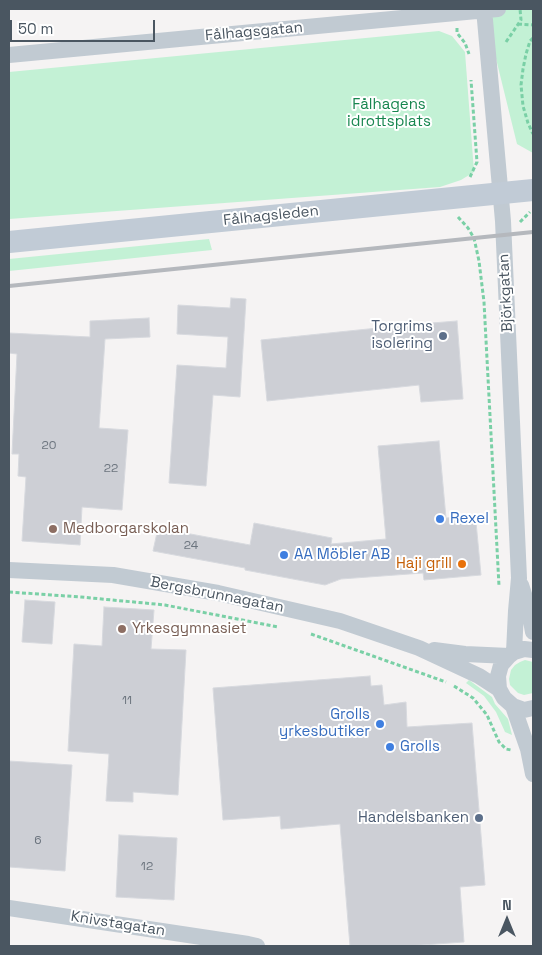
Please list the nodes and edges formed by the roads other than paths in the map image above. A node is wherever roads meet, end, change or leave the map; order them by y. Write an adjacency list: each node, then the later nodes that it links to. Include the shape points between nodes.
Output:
1 (489, 9): 2 (street, Fålhagsgatan); 4 (street, Björkgatan)
2 (9, 55)
3 (533, 190): 4 (main road, Fålhagsleden)
4 (500, 193): 5 (main road, Fålhagsleden); 7 (street, Björkgatan)
5 (9, 242)
6 (9, 570): 9 (street, Bergsbrunnagatan, via 113,576 218,593 340,621)
7 (519, 578): 8 (street, Björkgatan); 11 (street, Björkgatan)
8 (533, 632)
9 (419, 648): 11 (street, Bergsbrunnagatan, via 465,654); 12 (street, Bergsbrunnagatan)
10 (533, 650): 11 (street, Bergsbrunnagatan, via 524,649)
11 (511, 654): 12 (street, via 501,665)
12 (499, 689): 13 (street, Bergsbrunnagatan)
13 (513, 706): 14 (street, via 524,710); 15 (street)
14 (533, 708)
15 (533, 774)
16 (9, 908): 17 (street, Knivstagatan)
17 (257, 946)

